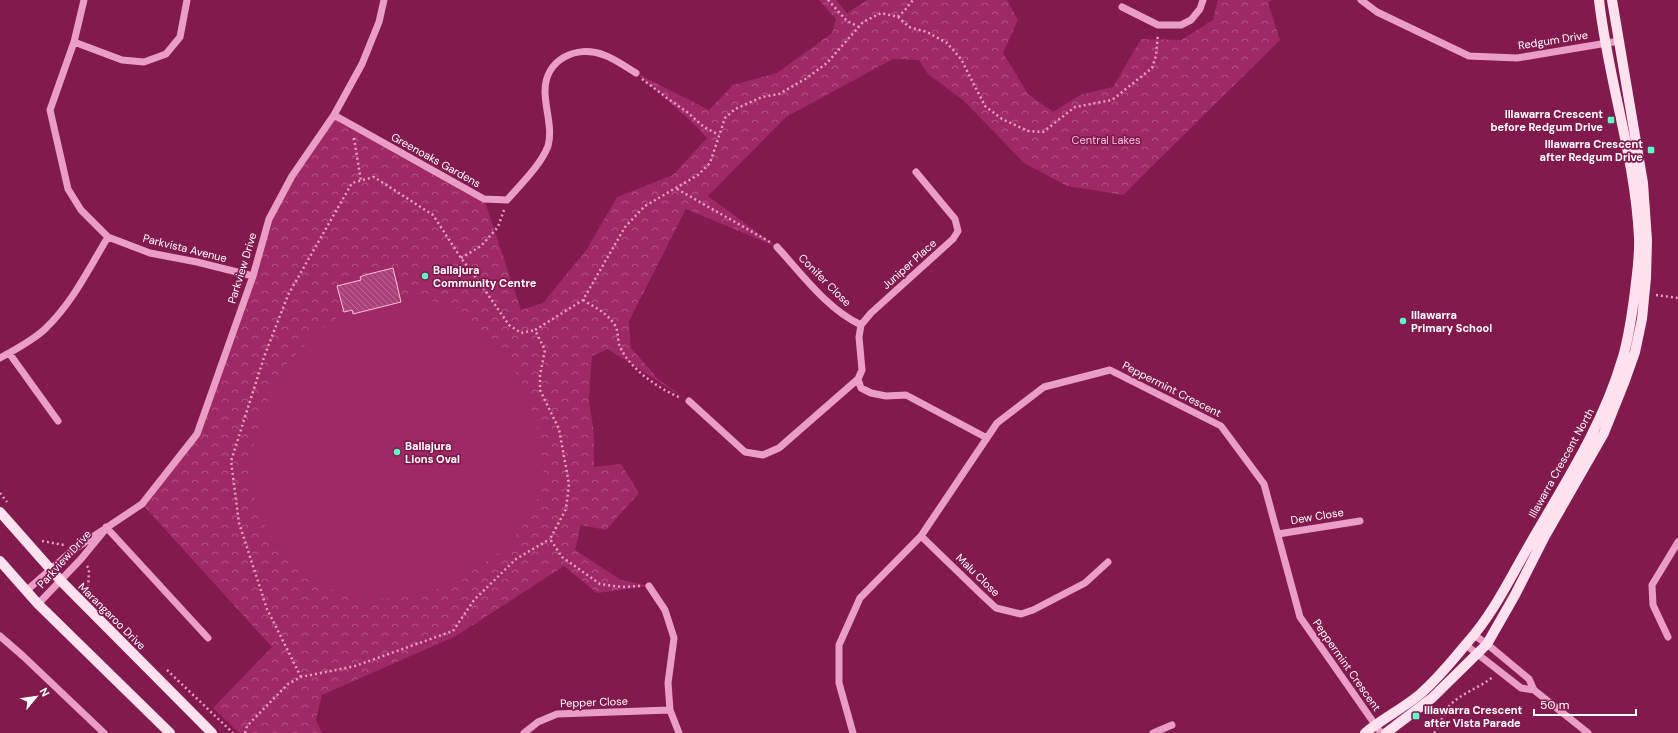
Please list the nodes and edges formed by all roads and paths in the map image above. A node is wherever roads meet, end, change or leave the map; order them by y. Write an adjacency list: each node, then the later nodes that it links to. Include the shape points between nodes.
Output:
1 (84, 0): 15 (street, Parkvista Avenue)
2 (187, 0): 15 (street, via 180,37 166,54 144,62 122,60)
3 (384, 0): 18 (street, Parkview Drive, via 379,22 362,64)
4 (828, 0): 13 (path, via 846,21)
5 (913, 0): 11 (path)
6 (1203, 0): 12 (street, via 1200,9 1191,20 1181,25)
7 (1361, 0): 16 (street, Redgum Drive, via 1377,12 1469,56 1517,58)
8 (1598, 0): 16 (main road, Illawarra Crescent North)
9 (1612, 0): 14 (main road, Illawarra Crescent North)
10 (1122, 7): 12 (street)
11 (898, 17): 12 (path, via 909,27 927,32 947,43 961,59 985,106 1002,119 1028,131 1043,132 1075,107 1112,100 1152,68 1156,56); 13 (path, via 881,13 863,22)
12 (1158, 25)
13 (859, 27): 20 (path, via 827,63 807,78 779,94 762,97 735,109 725,118)
14 (1619, 41): 16 (street, Redgum Drive); 64 (main road, Illawarra Crescent North, via 1643,183 1647,240 1642,319 1635,352 1604,433)
15 (74, 42): 25 (street, Parkvista Avenue, via 50,110 68,189 81,210)
16 (1606, 43): 60 (main road, Illawarra Crescent North, via 1634,178 1637,209 1638,265 1628,338 1614,385 1593,433 1507,585)
17 (636, 73): 20 (path, via 704,127); 24 (street, via 604,54 573,53 556,63 549,73 545,90 549,126 548,145 541,160)
18 (334, 114): 19 (street, Greenoaks Gardens); 28 (street, Parkview Drive, via 292,176 269,219)
19 (352, 126): 22 (path); 24 (street, Greenoaks Gardens, via 484,199)
20 (719, 135): 23 (path, via 710,163)
21 (916, 172): 32 (street, Juniper Place, via 955,219 958,231 953,239)
22 (362, 180): 27 (path, via 374,177 434,215); 69 (path, via 352,183 288,295 264,357 231,462 240,524 264,602)
23 (677, 189): 26 (path); 31 (path, via 645,206 625,227)
24 (507, 200): 27 (path, via 498,227 481,246)
25 (108, 236): 28 (street, Parkvista Avenue, via 150,253); 34 (street, via 71,299 46,328)
26 (777, 247): 32 (street, Conifer Close, via 824,297)
27 (461, 258): 33 (path, via 509,325 521,333)
28 (253, 276): 44 (street, Parkview Drive, via 198,434 142,504)
29 (1653, 294): 30 (path)
30 (1678, 298)
31 (583, 300): 33 (path); 37 (path, via 607,314 616,325 620,346 626,358 651,382 668,393)
32 (861, 325): 36 (street, via 859,337 862,370)
33 (535, 330): 48 (path, via 545,350 540,390 560,429 569,484 566,509)
34 (9, 353): 35 (street); 38 (street)
35 (0, 358)
36 (858, 380): 37 (street, via 779,448 763,455 745,452); 39 (street, via 861,388 871,393 886,396 906,395)
37 (688, 401)
38 (58, 421)
39 (987, 438): 45 (street, Peppermint Crescent, via 997,423 1044,387 1110,370 1221,426 1264,484); 46 (street, Peppermint Crescent)
40 (0, 493): 41 (path)
41 (10, 506)
42 (0, 512): 54 (main road, Marangaroo Drive)
43 (1360, 520): 45 (street, Dew Close)
44 (106, 527): 50 (street, Parkview Drive); 51 (street, Parkview Drive); 63 (street)
45 (1278, 534): 73 (street, Peppermint Crescent, via 1300,617)
46 (921, 536): 53 (street, Malu Close, via 996,608 1021,614 1085,583); 81 (street, Peppermint Crescent, via 860,598 839,646 839,683)
47 (38, 538): 50 (path, via 43,542 63,544)
48 (550, 539): 56 (path, via 562,557 600,584 621,587); 69 (path, via 516,559 474,600 453,631 355,666)
49 (1678, 542): 62 (street, via 1652,585 1654,606)
50 (73, 550): 54 (street, Parkview Drive)
51 (82, 559): 55 (street, Parkview Drive); 58 (path, via 89,569 88,593)
52 (0, 561): 57 (main road)
53 (1108, 562)
54 (51, 569): 55 (main road, Marangaroo Drive); 57 (street, Parkview Drive)
55 (61, 581): 59 (street, Parkview Drive); 76 (main road, Marangaroo Drive)
56 (649, 586): 71 (street, via 665,610 674,638 668,683)
57 (26, 591): 59 (main road)
58 (93, 597)
59 (38, 604): 75 (main road)
60 (1474, 635): 64 (street); 65 (main road, Illawarra Crescent North)
61 (0, 636): 74 (street)
62 (1668, 637)
63 (208, 638)
64 (1487, 644): 66 (main road, Illawarra Crescent North); 70 (street, via 1529,679)
65 (1466, 645): 66 (street); 73 (main road, Illawarra Crescent North, via 1420,694)
66 (1477, 653): 68 (street); 84 (main road, Illawarra Crescent North, via 1432,698)
67 (162, 665): 77 (path)
68 (1498, 670): 70 (street, via 1521,688); 85 (path, via 1485,684 1460,697 1450,706)
69 (301, 677): 78 (path, via 288,684 247,726)
70 (1534, 690): 86 (street)
71 (670, 710): 79 (street, Pepper Close, via 556,714 538,722); 80 (street)
72 (1172, 725): 82 (street)
73 (1378, 729): 83 (main road, Illawarra Crescent North)
74 (104, 733)
75 (170, 733)
76 (212, 733)
77 (233, 733)
78 (245, 733)
79 (524, 733)
80 (679, 733)
81 (853, 733)
82 (1152, 733)
83 (1365, 733)
84 (1386, 733)
85 (1434, 733)
86 (1588, 733)

